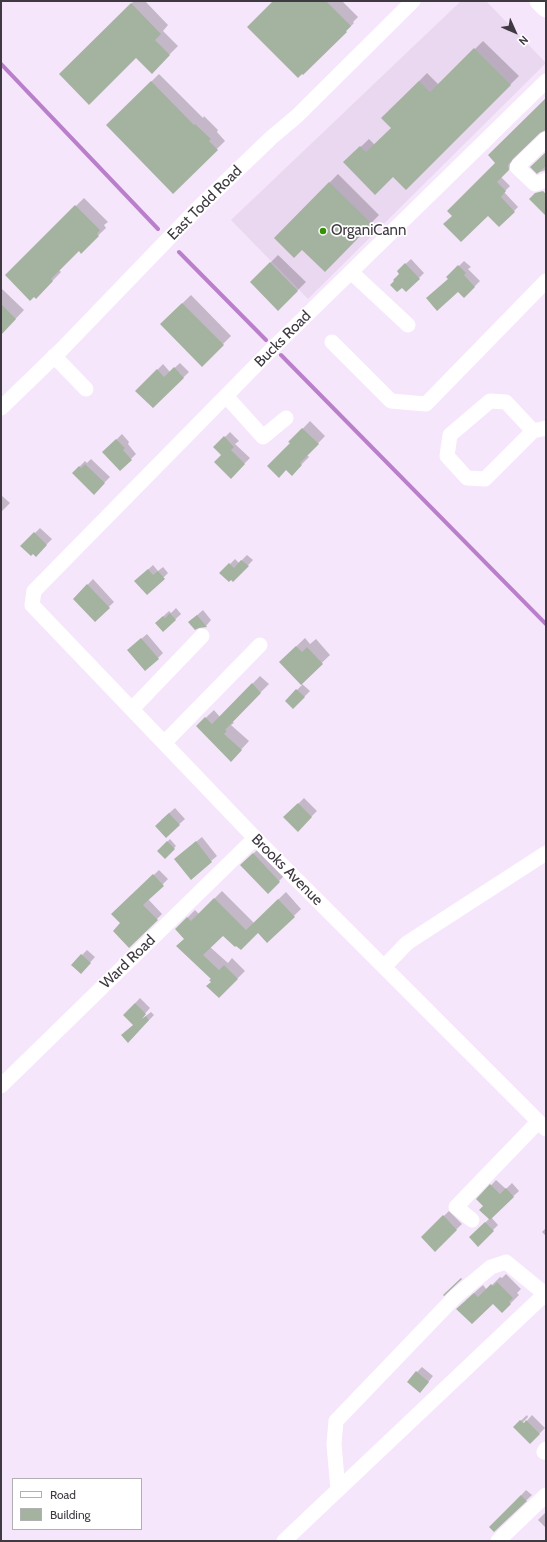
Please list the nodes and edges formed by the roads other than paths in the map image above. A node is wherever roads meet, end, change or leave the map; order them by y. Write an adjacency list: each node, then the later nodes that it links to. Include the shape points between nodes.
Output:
1 (539, 1): 3 (main road)
2 (406, 3): 11 (street, East Todd Road, via 297,116 198,208)
3 (546, 8)
4 (546, 81): 7 (street, Bucks Road)
5 (546, 139): 6 (street, via 517,167 535,184)
6 (546, 180)
7 (351, 272): 9 (street); 13 (street, Bucks Road)
8 (546, 281): 10 (street, via 426,404 391,401)
9 (408, 325)
10 (332, 342)
11 (54, 356): 12 (street); 14 (street, East Todd Road)
12 (86, 389)
13 (226, 396): 15 (street, via 263,437); 17 (street, Bucks Road, via 34,591)
14 (1, 408)
15 (286, 418)
16 (540, 429): 16 (street, via 484,479 467,478 447,456 450,435 490,401 506,402)
17 (32, 605): 20 (street, Brooks Avenue)
18 (202, 636): 20 (street)
19 (260, 645): 21 (street)
20 (132, 709): 21 (street, Brooks Avenue)
21 (164, 743): 22 (street, Brooks Avenue)
22 (255, 838): 24 (street, Brooks Avenue); 25 (street, Ward Road)
23 (546, 853): 24 (street, via 407,943)
24 (384, 967): 26 (street, Brooks Avenue)
25 (1, 1086)
26 (542, 1126): 27 (street, via 456,1207)
27 (472, 1220)
28 (546, 1294): 29 (street); 29 (street, via 506,1262 491,1267 456,1296 336,1421 334,1444)
29 (338, 1490): 31 (street)
30 (546, 1495): 32 (street)
31 (284, 1541)
32 (498, 1541)

